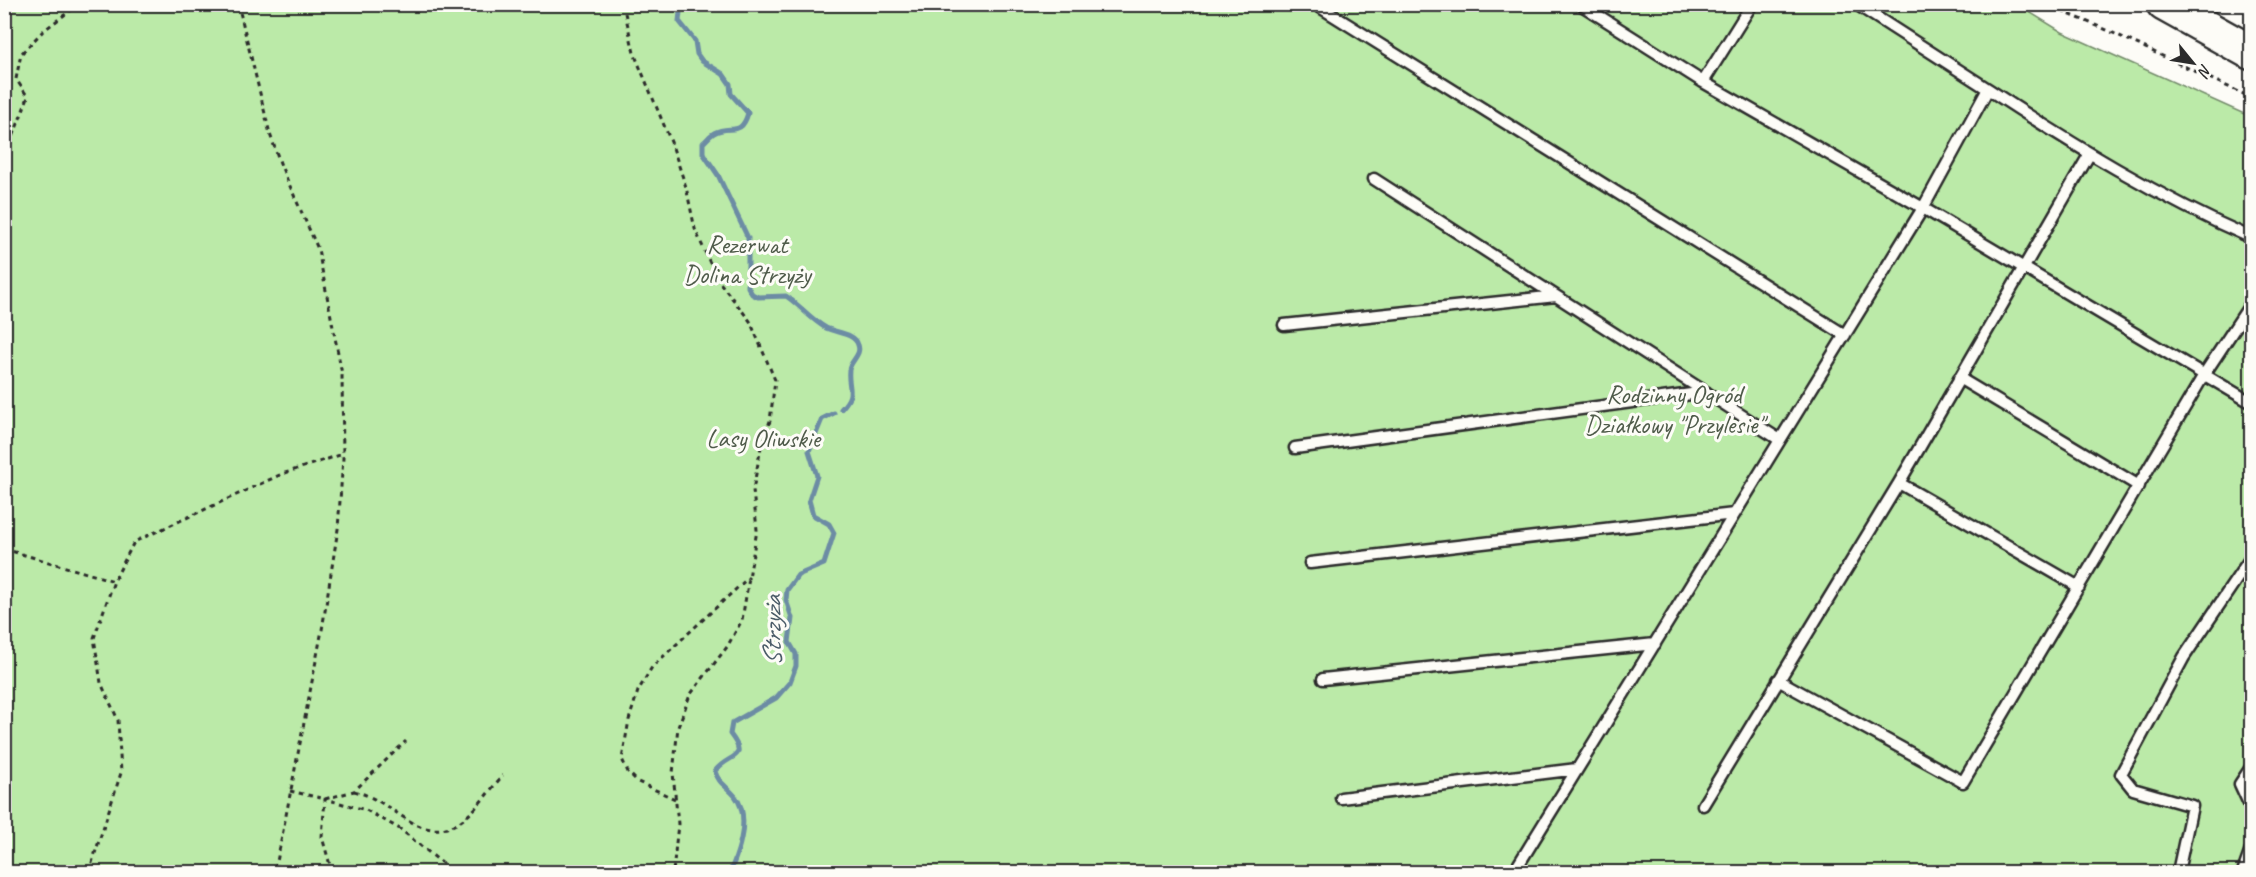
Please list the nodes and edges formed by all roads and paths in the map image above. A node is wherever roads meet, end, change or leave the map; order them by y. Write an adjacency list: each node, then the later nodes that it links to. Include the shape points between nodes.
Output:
1 (79, 4): 15 (path, via 21,54 16,79 28,97)
2 (238, 4): 32 (path, via 270,134 318,249 342,374)
3 (623, 4): 39 (path, via 634,53 671,142 695,229 717,279 750,321 774,380 770,421 753,490 757,530)
4 (1315, 4): 25 (lane)
5 (1580, 4): 11 (lane)
6 (1752, 4): 11 (lane)
7 (1856, 4): 12 (lane)
8 (2045, 4): 13 (path)
9 (2164, 4): 10 (highway)
10 (2252, 53)
11 (1702, 82): 17 (lane)
12 (1988, 90): 14 (lane); 17 (lane)
13 (2252, 98)
14 (2089, 155): 19 (lane, via 2202,216); 21 (lane)
15 (4, 161)
16 (1374, 179): 22 (lane)
17 (1923, 208): 21 (lane); 25 (lane)
18 (4, 234): 20 (path)
19 (2252, 238)
20 (4, 254)
21 (2025, 269): 26 (lane); 27 (lane)
22 (1556, 296): 24 (lane); 28 (lane)
23 (2252, 302): 26 (lane)
24 (1284, 325)
25 (1845, 335): 30 (lane)
26 (2205, 374): 29 (lane); 34 (lane)
27 (1959, 378): 33 (lane); 34 (lane)
28 (1706, 392): 30 (lane); 31 (lane)
29 (2252, 403)
30 (1780, 440): 35 (lane)
31 (1295, 448)
32 (343, 454): 40 (path, via 282,474 134,542); 49 (path, via 338,529)
33 (1899, 483): 41 (lane); 44 (lane)
34 (2139, 486): 41 (lane)
35 (1734, 514): 38 (lane); 42 (lane)
36 (4, 549): 40 (path)
37 (2252, 556): 63 (lane, via 2184,657 2121,774 2133,789 2192,806)
38 (1310, 563)
39 (751, 576): 53 (path, via 742,620 727,647 690,695 678,728 673,773); 53 (path, via 652,666 638,691 622,759 638,782)
40 (114, 581): 57 (path, via 94,638 101,682 118,720 121,773)
41 (2079, 587): 44 (lane, via 1963,782)
42 (1655, 644): 43 (lane); 47 (lane)
43 (1323, 679)
44 (1778, 680): 54 (lane)
45 (405, 741): 50 (path)
46 (2252, 766): 55 (lane, via 2240,784)
47 (1577, 769): 51 (lane); 62 (lane)
48 (503, 776): 50 (path, via 461,823 445,831 418,827 372,796)
49 (290, 790): 52 (path); 58 (path)
50 (354, 791): 52 (path)
51 (1341, 798)
52 (325, 799): 59 (path, via 322,837); 60 (path, via 366,810 400,829)
53 (675, 799): 61 (path, via 678,824)
54 (1703, 805)
55 (2252, 810)
56 (2252, 847): 64 (lane)
57 (89, 873)
58 (275, 873)
59 (332, 873)
60 (453, 873)
61 (673, 873)
62 (1514, 873)
63 (2178, 873)
64 (2243, 873)

